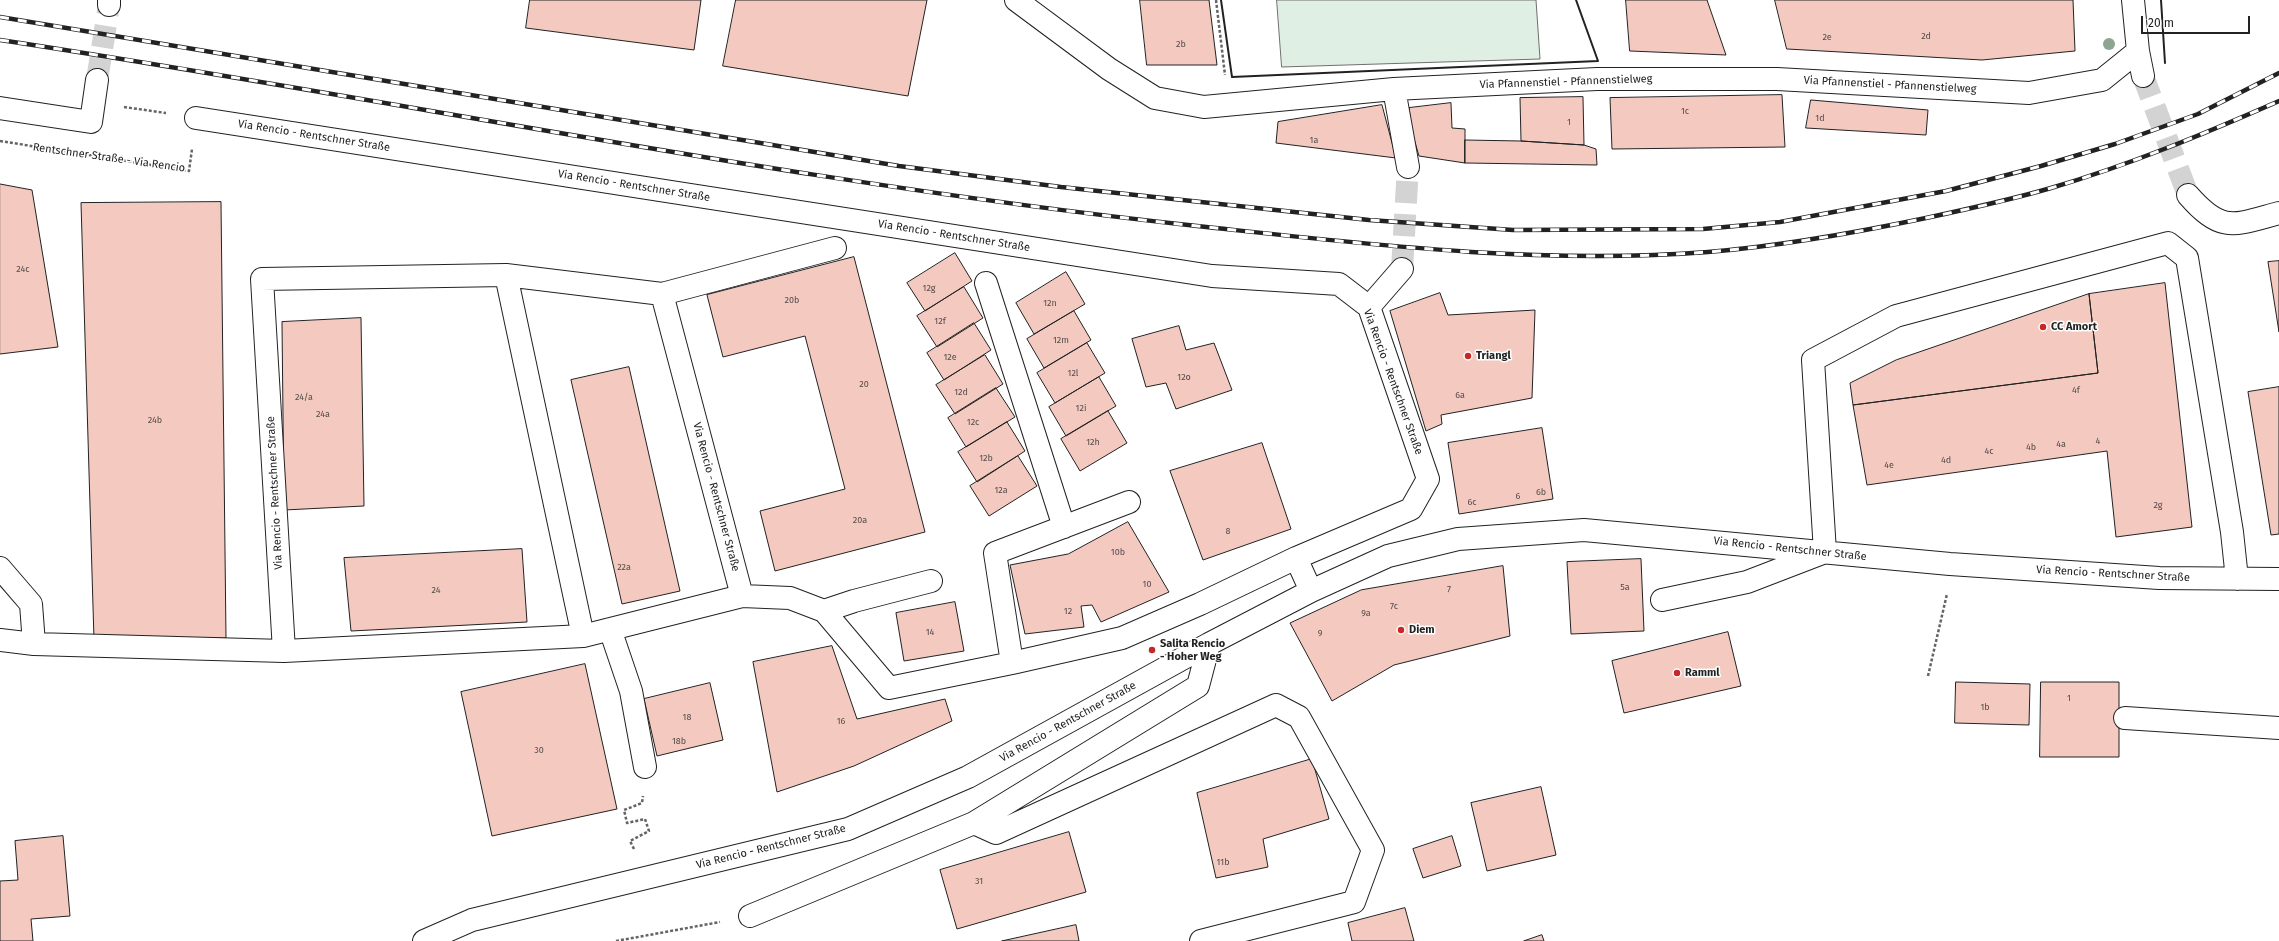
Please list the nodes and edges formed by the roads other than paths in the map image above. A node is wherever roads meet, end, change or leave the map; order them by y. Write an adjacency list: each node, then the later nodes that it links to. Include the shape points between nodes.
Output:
1 (1016, 0): 6 (street, Via Pfannenstiel - Pfannenstielweg, via 1109,69 1155,98 1204,107)
2 (2133, 0): 3 (street)
3 (2138, 51): 4 (street); 6 (street, Via Pfannenstiel - Pfannenstielweg, via 2102,80 2029,93 1761,79 1597,78)
4 (2143, 76)
5 (97, 80): 7 (street, via 91,122)
6 (1394, 89): 9 (street)
7 (0, 108)
8 (196, 118): 17 (street, Via Rencio - Rentschner Straße, via 1212,276 1339,284)
9 (1408, 167)
10 (2188, 195): 11 (street, via 2203,212 2219,222 2240,223)
11 (2279, 213)
12 (835, 248): 16 (street)
13 (1402, 269): 17 (street)
14 (506, 275): 16 (street, Via Rencio - Rentschner Straße); 31 (street); 35 (street, Via Rencio - Rentschner Straße, via 262,279)
15 (986, 283): 19 (street)
16 (662, 294): 27 (street, Via Rencio - Rentschner Straße)
17 (1369, 307): 21 (street, Via Rencio - Rentschner Straße, via 1428,479 1411,509)
18 (1129, 502): 19 (street)
19 (1064, 527): 36 (street, via 995,553)
20 (1826, 552): 23 (street, Via Rencio - Rentschner Straße, via 1950,564 2159,578); 23 (street, via 1814,360 1896,316 2168,243 2187,258 2232,532); 26 (street, Via Rencio - Rentschner Straße, via 1584,530 1466,538 1388,556); 28 (street, via 1748,582)
21 (1296, 558): 26 (street); 36 (street, Via Rencio - Rentschner Straße, via 1122,638)
22 (0, 568): 33 (street, via 31,604)
23 (2237, 578): 24 (street, Via Rencio - Rentschner Straße)
24 (2279, 579)
25 (931, 580): 29 (street)
26 (1311, 591): 34 (street, Via Rencio - Rentschner Straße)
27 (742, 596): 29 (street, Via Rencio - Rentschner Straße, via 790,598); 30 (street, Via Rencio - Rentschner Straße)
28 (1662, 600)
29 (824, 611): 36 (street, Via Rencio - Rentschner Straße, via 889,688)
30 (610, 629): 31 (street, Via Rencio - Rentschner Straße); 39 (street, via 631,691)
31 (583, 636): 35 (street, Via Rencio - Rentschner Straße)
32 (0, 640): 33 (street)
33 (34, 644): 35 (street)
34 (1209, 644): 40 (street, via 1198,686); 42 (street, Via Rencio - Rentschner Straße, via 968,777 848,829 472,920)
35 (284, 651)
36 (1012, 663)
37 (2125, 718): 38 (street)
38 (2279, 728)
39 (646, 767)
40 (974, 823): 41 (street); 43 (street, via 996,833 1276,705 1299,717 1373,850 1354,902)
41 (750, 916)
42 (424, 941)
43 (1201, 941)

